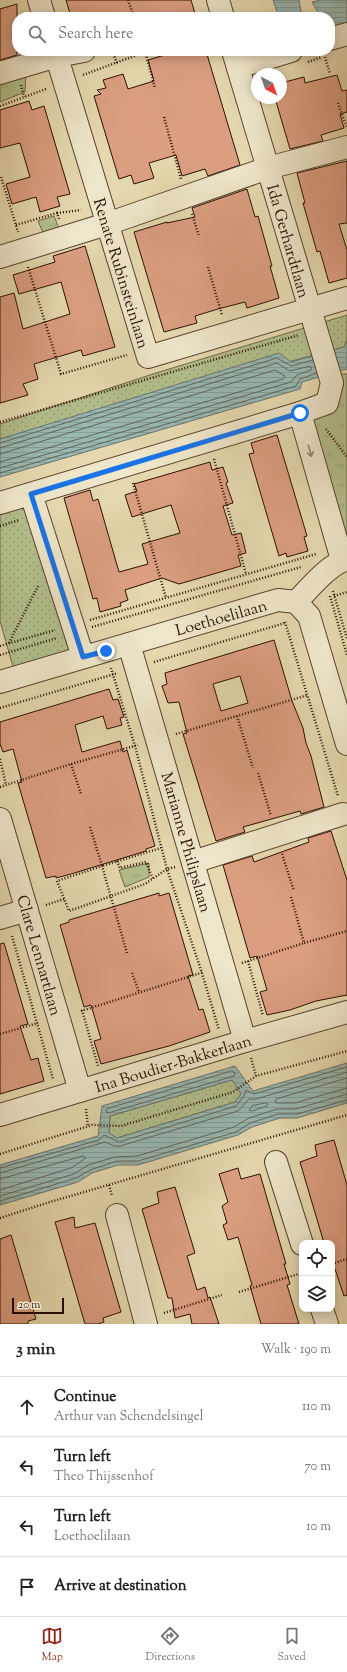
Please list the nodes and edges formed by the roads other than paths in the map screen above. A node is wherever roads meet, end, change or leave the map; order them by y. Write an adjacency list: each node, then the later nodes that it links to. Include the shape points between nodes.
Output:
1 (39, 0): 3 (street)
2 (218, 0): 4 (street)
3 (43, 12)
4 (222, 12)
5 (347, 34): 6 (street)
6 (335, 38)
7 (47, 56): 11 (street)
8 (57, 56): 14 (street, Renate Rubinsteinlaan)
9 (256, 56): 10 (street)
10 (235, 59): 13 (street, Ida Gerhardtlaan)
11 (0, 72)
12 (347, 147): 13 (street)
13 (268, 168): 14 (street); 17 (street, Ida Gerhardtlaan)
14 (107, 224): 15 (street); 17 (street, Renate Rubinsteinlaan, via 148,357)
15 (0, 256)
16 (347, 298): 17 (street, Renate Rubinsteinlaan)
17 (310, 310): 18 (street, Ida Gerhardtlaan, via 332,383 327,403)
18 (300, 413): 19 (street); 21 (street, one-way to 21)
19 (31, 494): 20 (street); 24 (street)
20 (0, 503)
21 (335, 566): 22 (street)
22 (287, 601): 23 (street, Loethoelilaan); 26 (street, via 309,616)
23 (129, 644): 24 (street, Loethoelilaan); 29 (street, Marianne Philipslaan)
24 (83, 657): 25 (street, Loethoelilaan)
25 (1, 678)
26 (347, 744)
27 (343, 814): 29 (street)
28 (0, 818): 30 (street, Clare Lennartlaan)
29 (193, 862): 33 (street, Marianne Philipslaan)
30 (27, 910): 31 (street); 34 (street, Clare Lennartlaan)
31 (3, 917)
32 (347, 1012): 33 (street, Ina Boudier-Bakkerlaan)
33 (245, 1041): 34 (street, Ina Boudier-Bakkerlaan)
34 (80, 1091): 35 (street, Ina Boudier-Bakkerlaan)
35 (0, 1115)
36 (276, 1162): 38 (street)
37 (117, 1215): 40 (street)
38 (301, 1240)
39 (323, 1312): 41 (street)
40 (145, 1322)
41 (327, 1324)

